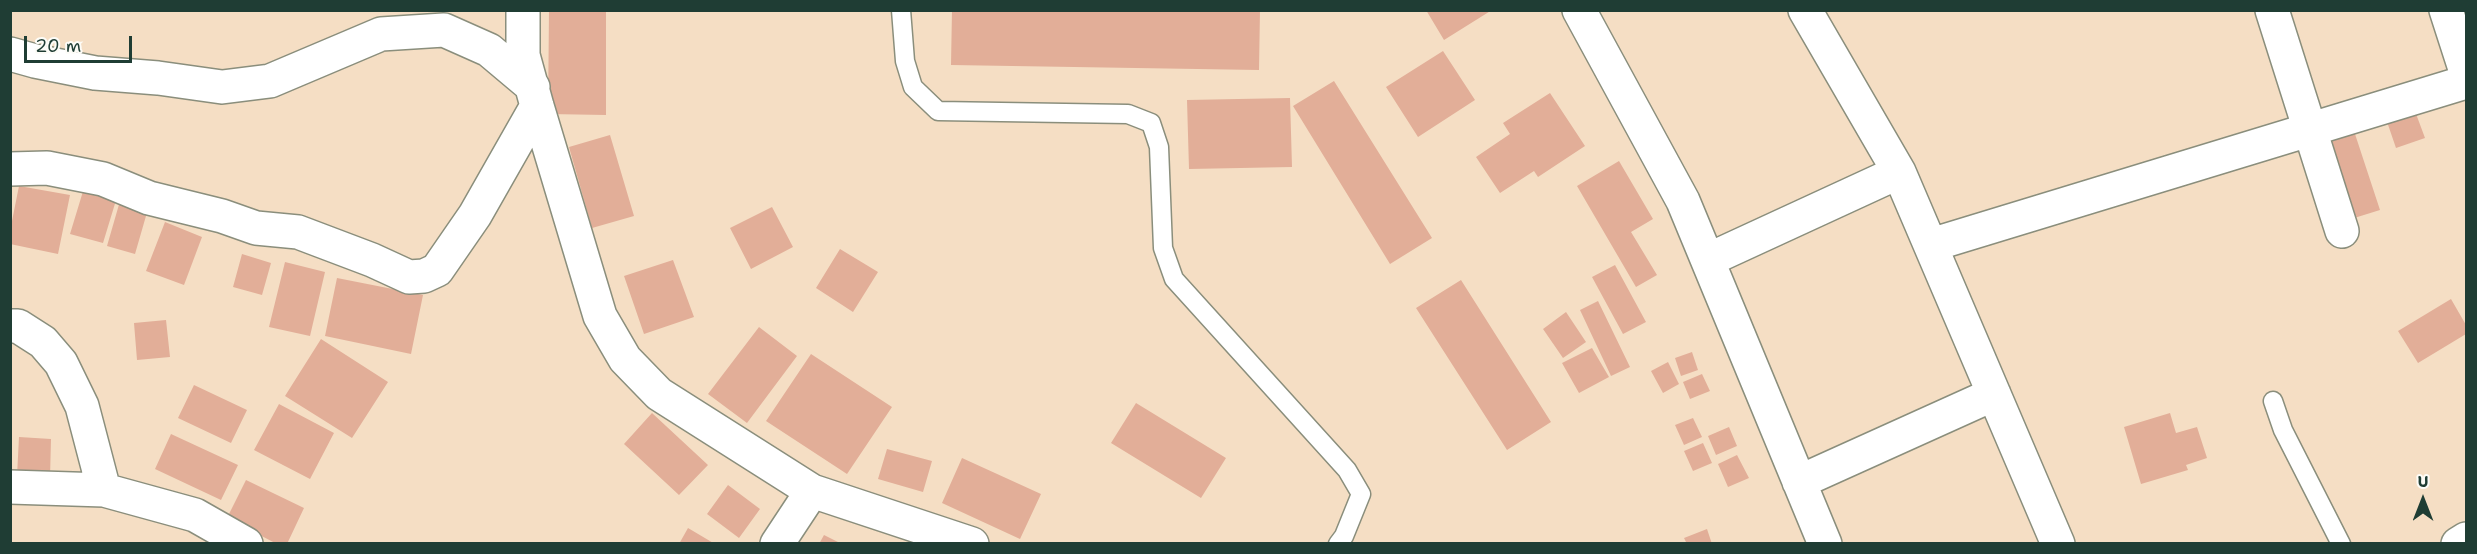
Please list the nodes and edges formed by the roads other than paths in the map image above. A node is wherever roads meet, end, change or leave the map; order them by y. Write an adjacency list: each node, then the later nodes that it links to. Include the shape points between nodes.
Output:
1 (523, 10): 10 (street, via 523,55)
2 (901, 10): 28 (lane, via 905,61 913,87 938,111 1128,114 1151,123 1159,147 1163,248 1174,279 1347,470 1361,494)
3 (1579, 10): 16 (street, via 1683,201)
4 (1804, 10): 13 (street)
5 (2272, 10): 11 (street)
6 (2446, 10): 8 (street)
7 (10, 54): 10 (street, via 95,73 222,87 270,81 381,34 444,30 489,50)
8 (2466, 72)
9 (2466, 82): 11 (street)
10 (535, 97): 12 (street, via 475,215 437,270 424,276 409,277 298,232 256,228 149,198 104,178 47,168); 23 (street, via 600,316 625,359 659,393)
11 (2310, 129): 14 (street); 15 (street)
12 (10, 169)
13 (1899, 172): 15 (street); 16 (street)
14 (2342, 231)
15 (1931, 245): 18 (street)
16 (1708, 260): 20 (street)
17 (10, 326): 22 (street, via 18,326 43,342 61,363 82,406)
18 (1994, 393): 20 (street); 30 (street)
19 (2273, 401): 31 (lane, via 2283,430)
20 (1798, 482): 29 (street)
21 (10, 487): 22 (street)
22 (104, 490): 25 (street, via 195,515)
23 (812, 491): 26 (street); 27 (street)
24 (2466, 539): 32 (street)
25 (246, 543)
26 (777, 543)
27 (972, 543)
28 (1338, 543)
29 (1825, 543)
30 (2058, 543)
31 (2341, 543)
32 (2458, 543)

